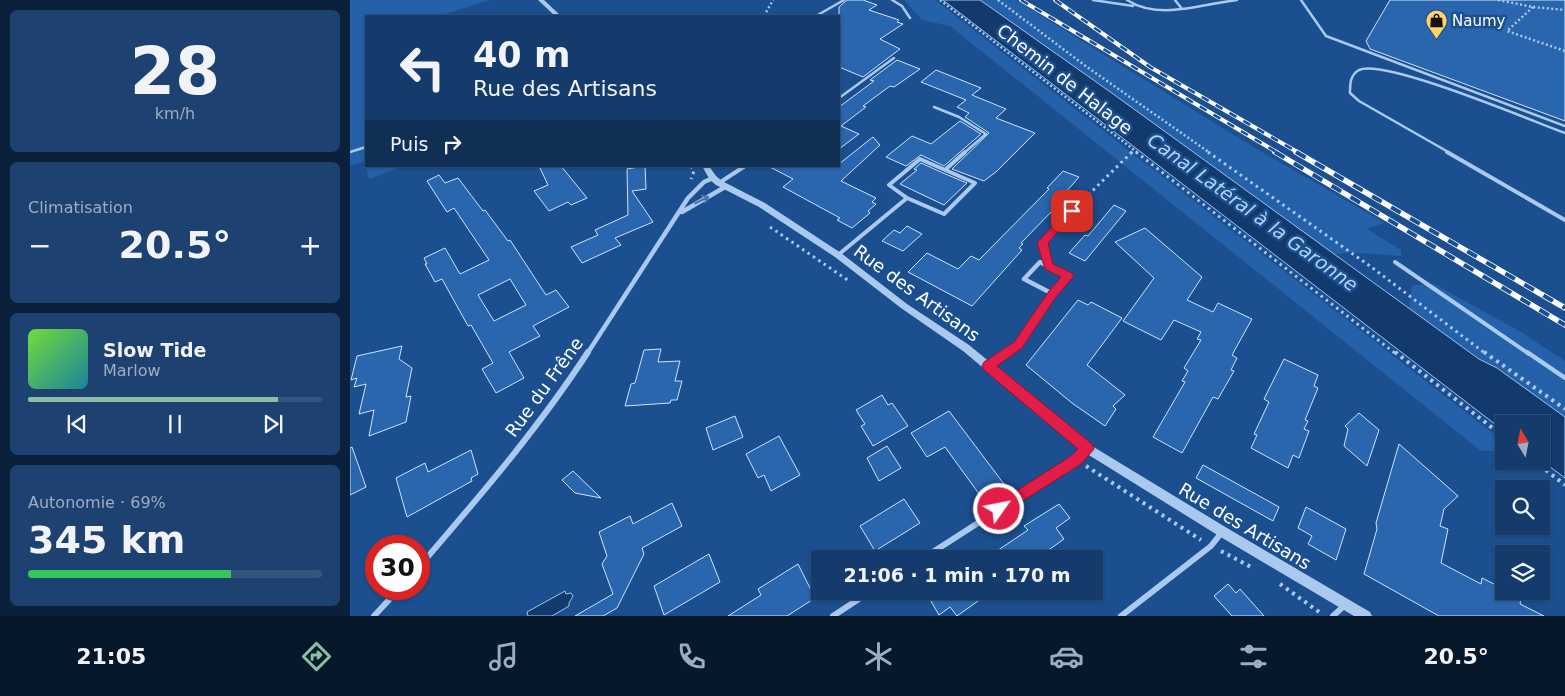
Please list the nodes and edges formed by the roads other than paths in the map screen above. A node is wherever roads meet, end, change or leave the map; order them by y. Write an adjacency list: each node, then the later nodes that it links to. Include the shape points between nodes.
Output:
1 (540, 0): 11 (street)
2 (844, 0): 12 (lane)
3 (892, 0): 13 (lane, via 902,6)
4 (1093, 0): 9 (lane)
5 (1127, 0): 9 (lane)
6 (1175, 0): 10 (lane)
7 (1237, 0): 10 (lane)
8 (1302, 0): 17 (lane, via 1326,36)
9 (1133, 6): 10 (lane, via 1160,11)
10 (1182, 8)
11 (557, 15)
12 (818, 15)
13 (910, 18)
14 (894, 58): 15 (lane)
15 (840, 97)
16 (934, 107): 23 (lane, via 959,117 986,134)
17 (1565, 126)
18 (1565, 133): 28 (lane, via 1387,69 1360,69 1353,72 1348,82 1350,93 1359,101)
19 (365, 147): 20 (lane)
20 (350, 152)
21 (706, 167): 24 (street)
22 (743, 167): 24 (lane)
23 (945, 170): 25 (lane, via 920,159 889,186); 25 (lane, via 975,183 944,214)
24 (719, 183): 27 (street, Rue du Frêne, one-way to 24); 27 (street, Rue du Frêne, via 704,182); 29 (street, Rue des Artisans, via 762,205)
25 (907, 198): 29 (lane)
26 (1072, 211): 31 (street, via 1042,243)
27 (680, 214): 38 (street, Rue du Frêne, via 558,399)
28 (1565, 220)
29 (838, 255): 33 (street, Rue des Artisans)
30 (1395, 262): 34 (lane)
31 (1048, 266): 32 (street, via 1068,276); 32 (street, via 1040,262 1024,279)
32 (1052, 294): 33 (street, via 1018,345)
33 (988, 366): 35 (street, Rue des Artisans)
34 (1565, 378)
35 (1088, 449): 36 (street, Rue des Artisans); 37 (street, via 1076,460)
36 (1222, 532): 41 (street, Rue des Artisans); 44 (street, via 1211,546)
37 (936, 550)
38 (430, 554)
39 (389, 600): 42 (street)
40 (857, 600): 43 (street)
41 (1345, 604): 45 (street); 46 (street, Rue des Artisans)
42 (374, 616)
43 (833, 616)
44 (1121, 616)
45 (1332, 616)
46 (1366, 616)

